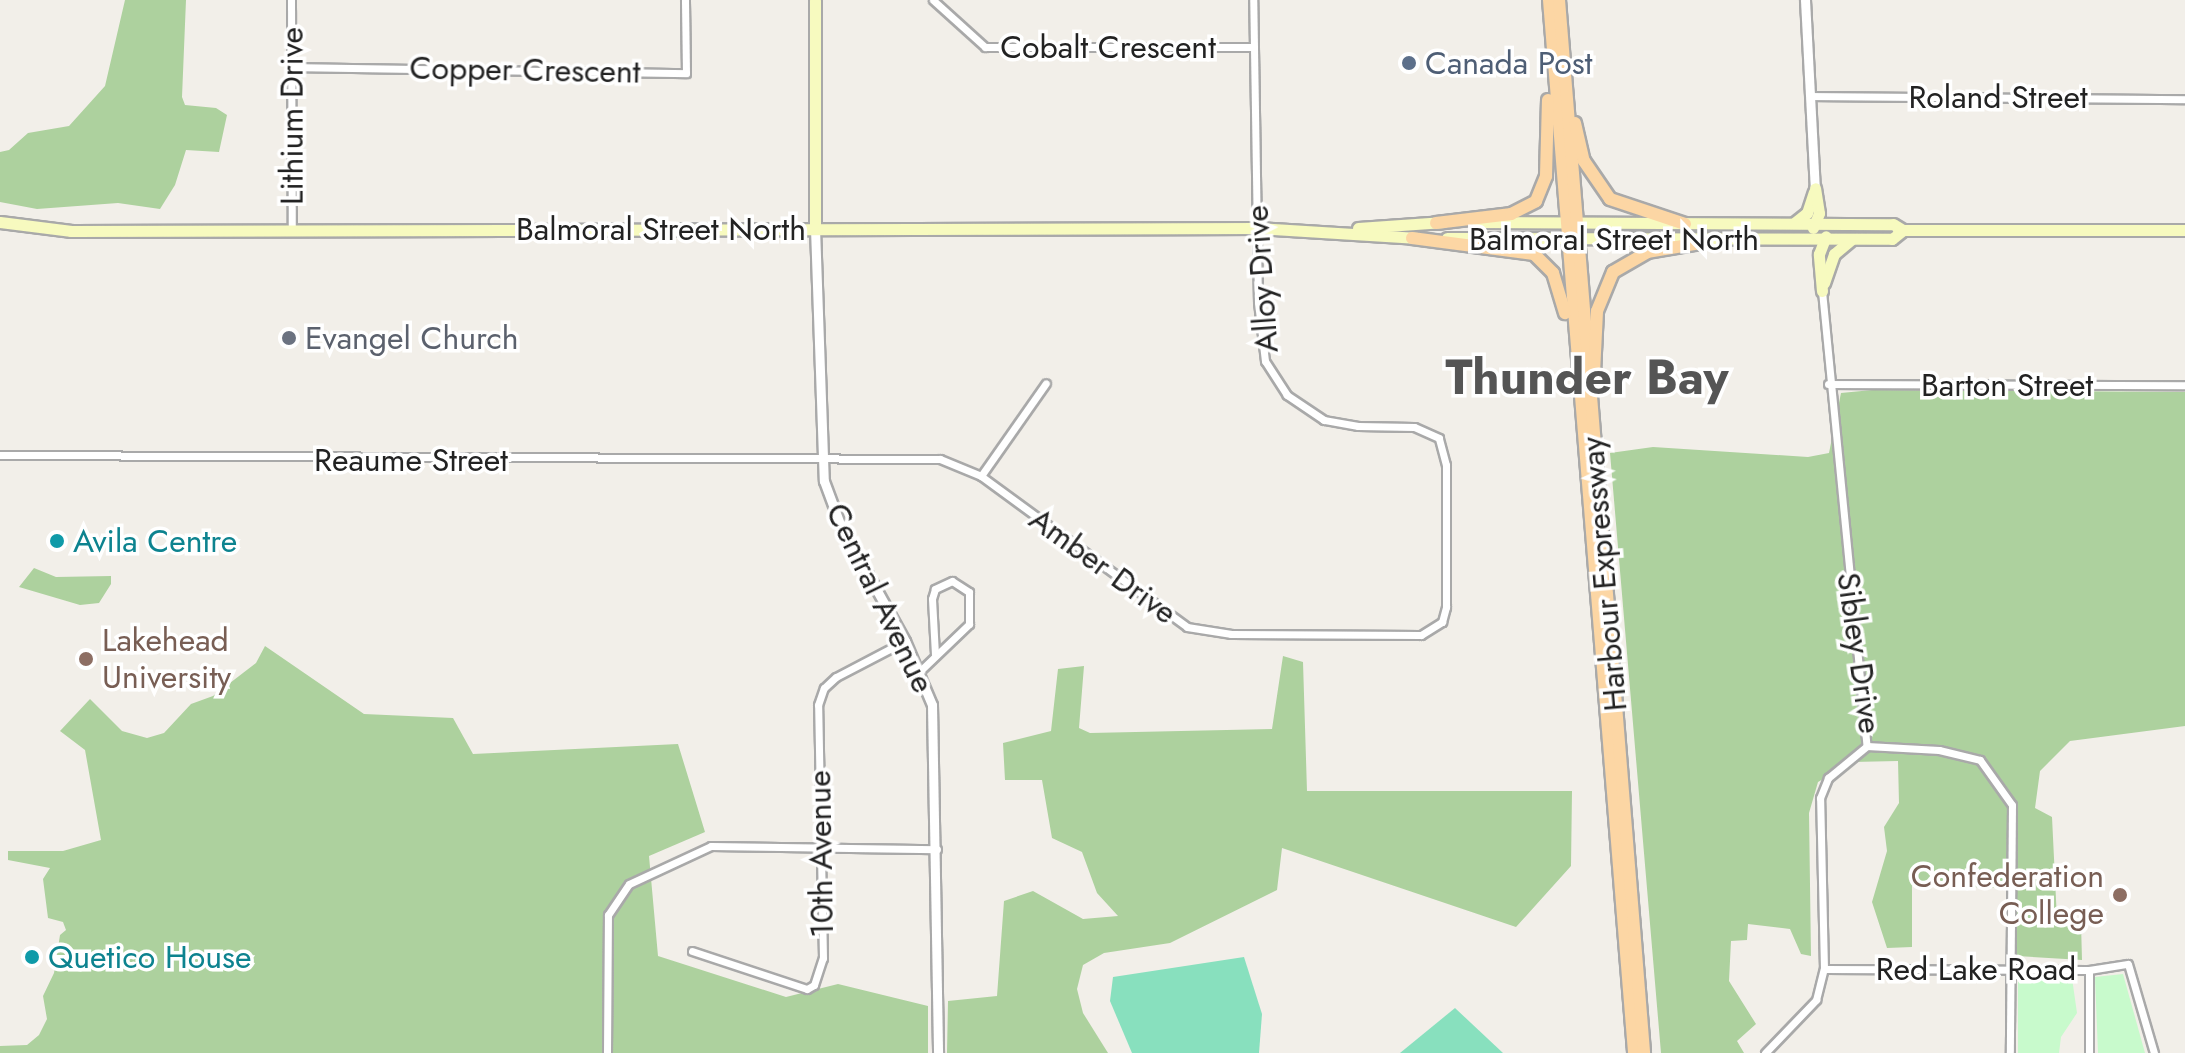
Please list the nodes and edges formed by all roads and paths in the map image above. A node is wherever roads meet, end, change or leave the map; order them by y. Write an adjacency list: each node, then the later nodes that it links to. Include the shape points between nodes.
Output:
1 (291, 0): 12 (street, Lithium Drive)
2 (685, 0): 12 (street, Copper Crescent, via 686,73)
3 (815, 0): 22 (main road, Central Avenue)
4 (933, 0): 11 (street, Cobalt Crescent, via 985,47)
5 (1253, 0): 11 (street, Alloy Drive)
6 (1549, 0): 9 (main road, Harbour Expressway)
7 (1559, 0): 10 (main road, Harbour Expressway)
8 (1805, 0): 13 (street)
9 (1550, 21): 17 (main road, via 1546,176 1540,196 1511,214); 20 (main road, Harbour Expressway)
10 (1562, 45): 20 (main road, Harbour Expressway); 21 (main road, via 1578,138 1600,190 1629,209)
11 (1254, 47): 23 (street, Alloy Drive)
12 (291, 67): 27 (street, Lithium Drive)
13 (1810, 96): 14 (street, Roland Street); 15 (street)
14 (2185, 99)
15 (1815, 188): 18 (main road, via 1807,213); 19 (main road)
16 (0, 222): 27 (main road, Balmoral Street North, via 71,231)
17 (1436, 223): 20 (main road, Balmoral Street North); 24 (main road, Balmoral Street North)
18 (1792, 223): 19 (main road, Balmoral Street North); 21 (main road, Balmoral Street North)
19 (1818, 223): 25 (main road, Balmoral Street North, via 1893,224); 32 (main road, via 1799,235)
20 (1570, 224): 21 (main road, Balmoral Street North); 29 (main road, Harbour Expressway)
21 (1685, 224)
22 (815, 228): 23 (main road, Balmoral Street North); 27 (main road, Balmoral Street North); 41 (street, Central Avenue)
23 (1257, 228): 24 (main road, Balmoral Street North); 43 (street, Alloy Drive, via 1260,334 1265,361 1280,388 1324,420 1414,427 1439,438 1444,450 1446,607 1432,630)
24 (1323, 230): 28 (main road, Balmoral Street North)
25 (1903, 230): 26 (main road, Balmoral Street North); 30 (main road, via 1835,231); 31 (main road, Balmoral Street North, via 1892,239)
26 (2185, 230)
27 (292, 231)
28 (1412, 238): 29 (main road, Balmoral Street North); 35 (main road, via 1534,254 1553,273)
29 (1571, 239): 33 (main road, Balmoral Street North); 35 (main road, Harbour Expressway); 39 (main road, Harbour Expressway)
30 (1822, 239): 31 (main road, Balmoral Street North); 32 (main road, Balmoral Street North); 34 (main road)
31 (1852, 239): 34 (main road, via 1834,254)
32 (1735, 241): 33 (main road, Balmoral Street North)
33 (1706, 242): 39 (main road, via 1635,257 1607,280 1597,311)
34 (1822, 291): 37 (street, Sibley Drive)
35 (1573, 339): 56 (main road, Harbour Expressway)
36 (1046, 383): 42 (street)
37 (1828, 384): 38 (street, Barton Street); 47 (street, Sibley Drive)
38 (2185, 385)
39 (1592, 433): 57 (main road, Harbour Expressway)
40 (0, 455): 41 (street, Reaume Street)
41 (822, 459): 42 (street, Amber Drive, via 940,459); 44 (street, Central Avenue, via 840,524)
42 (981, 476): 43 (street, Amber Drive, via 1187,627 1231,634)
43 (1397, 635)
44 (905, 641): 46 (street, Central Avenue); 48 (street, 10th Avenue, via 824,688 818,705)
45 (935, 655): 45 (street, via 969,624 972,601 952,581 935,589 932,599); 46 (street)
46 (920, 671): 49 (street, Central Avenue, via 935,723)
47 (1867, 746): 51 (street, via 1828,778 1820,798); 52 (street, Sibley Drive, via 1939,750 1980,760 1997,778 2012,805)
48 (823, 847): 49 (street); 50 (street, 10th Avenue, via 823,958 814,985 807,989); 54 (street, via 711,846 663,864 622,890 608,915 605,935)
49 (937, 849): 55 (street, Central Avenue)
50 (692, 951)
51 (1824, 969): 52 (street, Red Lake Road); 58 (street, via 1811,1008)
52 (2009, 969): 53 (street, Red Lake Road); 59 (street, Sibley Drive)
53 (2089, 970): 60 (street); 61 (street, Red Lake Road, via 2128,964)
54 (607, 1053)
55 (938, 1053)
56 (1634, 1053)
57 (1644, 1053)
58 (1765, 1053)
59 (2010, 1053)
60 (2089, 1053)
61 (2154, 1053)

